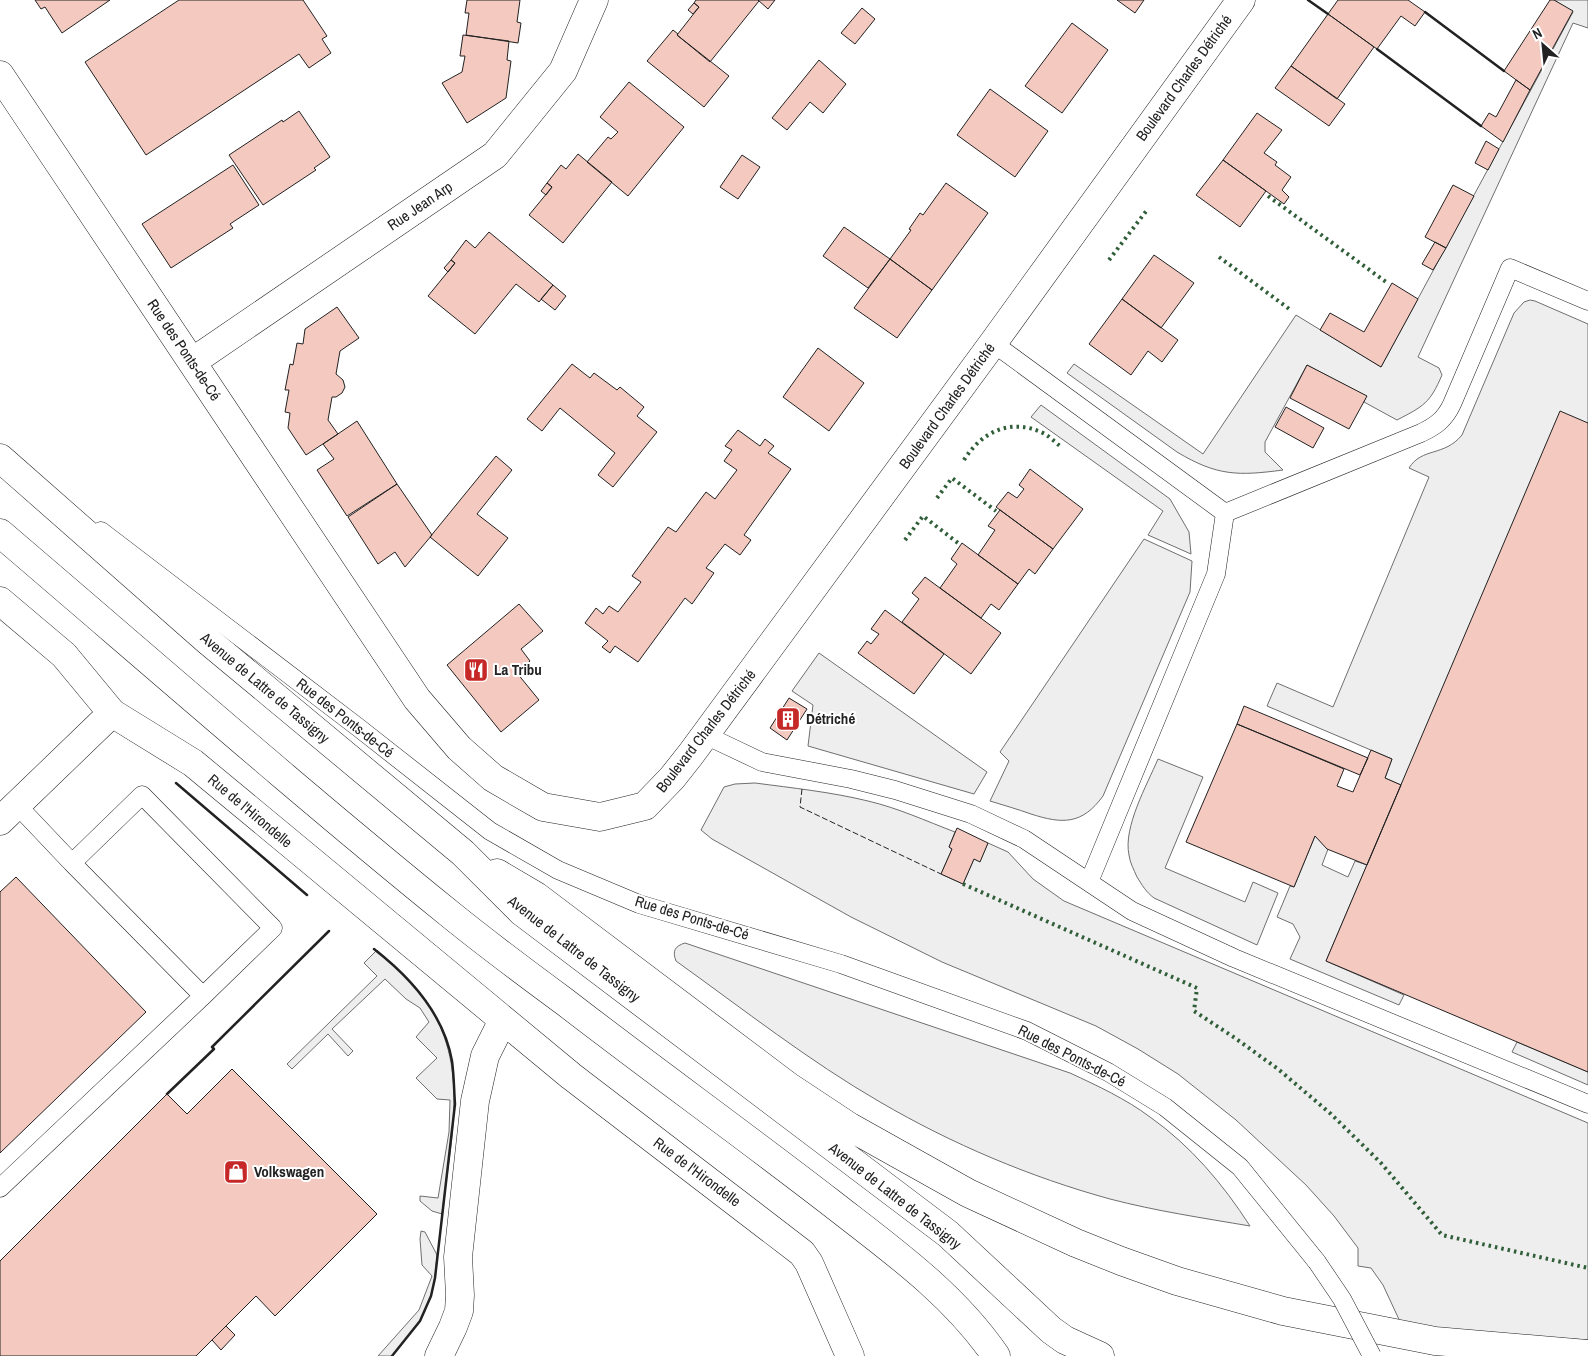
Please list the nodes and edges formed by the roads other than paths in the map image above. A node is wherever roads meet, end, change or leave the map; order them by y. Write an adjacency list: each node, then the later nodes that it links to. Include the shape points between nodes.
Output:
1 (594, 0): 6 (street, Rue Jean Arp, via 563,72 495,155)
2 (1241, 0): 5 (street, Boulevard Charles Détriché)
3 (0, 75): 6 (street, Rue des Ponts-de-Cé)
4 (1588, 301): 9 (lane, via 1510,268 1442,421 1432,428)
5 (993, 343): 9 (lane); 13 (street, Boulevard Charles Détriché)
6 (192, 362): 14 (street, Rue des Ponts-de-Cé, via 417,699 459,748 493,778 543,807 600,817)
7 (0, 453): 28 (lane, Rue des Ponts-de-Cé, bridge, via 490,831 558,870 640,904 841,964 1027,1031 1108,1072 1166,1107 1240,1167 1317,1262 1342,1299)
8 (0, 458): 16 (street, Avenue de Lattre de Tassigny, via 208,641)
9 (1225, 513): 18 (lane, via 1216,574)
10 (0, 533): 26 (street, via 226,728 453,917 882,1242 941,1292 967,1318)
11 (0, 601): 12 (street, Rue de l'Hirondelle, via 64,655)
12 (112, 713): 15 (street); 20 (street, Rue de l'Hirondelle, via 193,763)
13 (705, 735): 14 (street, Boulevard Charles Détriché, via 672,778); 18 (lane, via 762,762 851,779 971,814 1024,839)
14 (645, 806)
15 (8, 813): 17 (lane)
16 (463, 853): 23 (street, via 536,896 788,1086 850,1126 968,1193 1051,1232 1120,1261 1283,1311 1435,1341); 27 (street, Avenue de Lattre de Tassigny, via 522,912 948,1234 1051,1330)
17 (72, 863): 19 (lane); 19 (lane, via 142,795 246,900 273,928)
18 (1089, 882): 21 (lane, via 1132,911 1234,958)
19 (203, 996): 22 (lane)
20 (503, 1020): 24 (street, via 485,1056 475,1101 458,1257 458,1311); 25 (street, Rue de l'Hirondelle, via 802,1253 810,1263)
21 (1588, 1104)
22 (0, 1188)
23 (1588, 1354)
24 (439, 1356)
25 (850, 1356)
26 (996, 1356)
27 (1100, 1356)
28 (1372, 1356)

